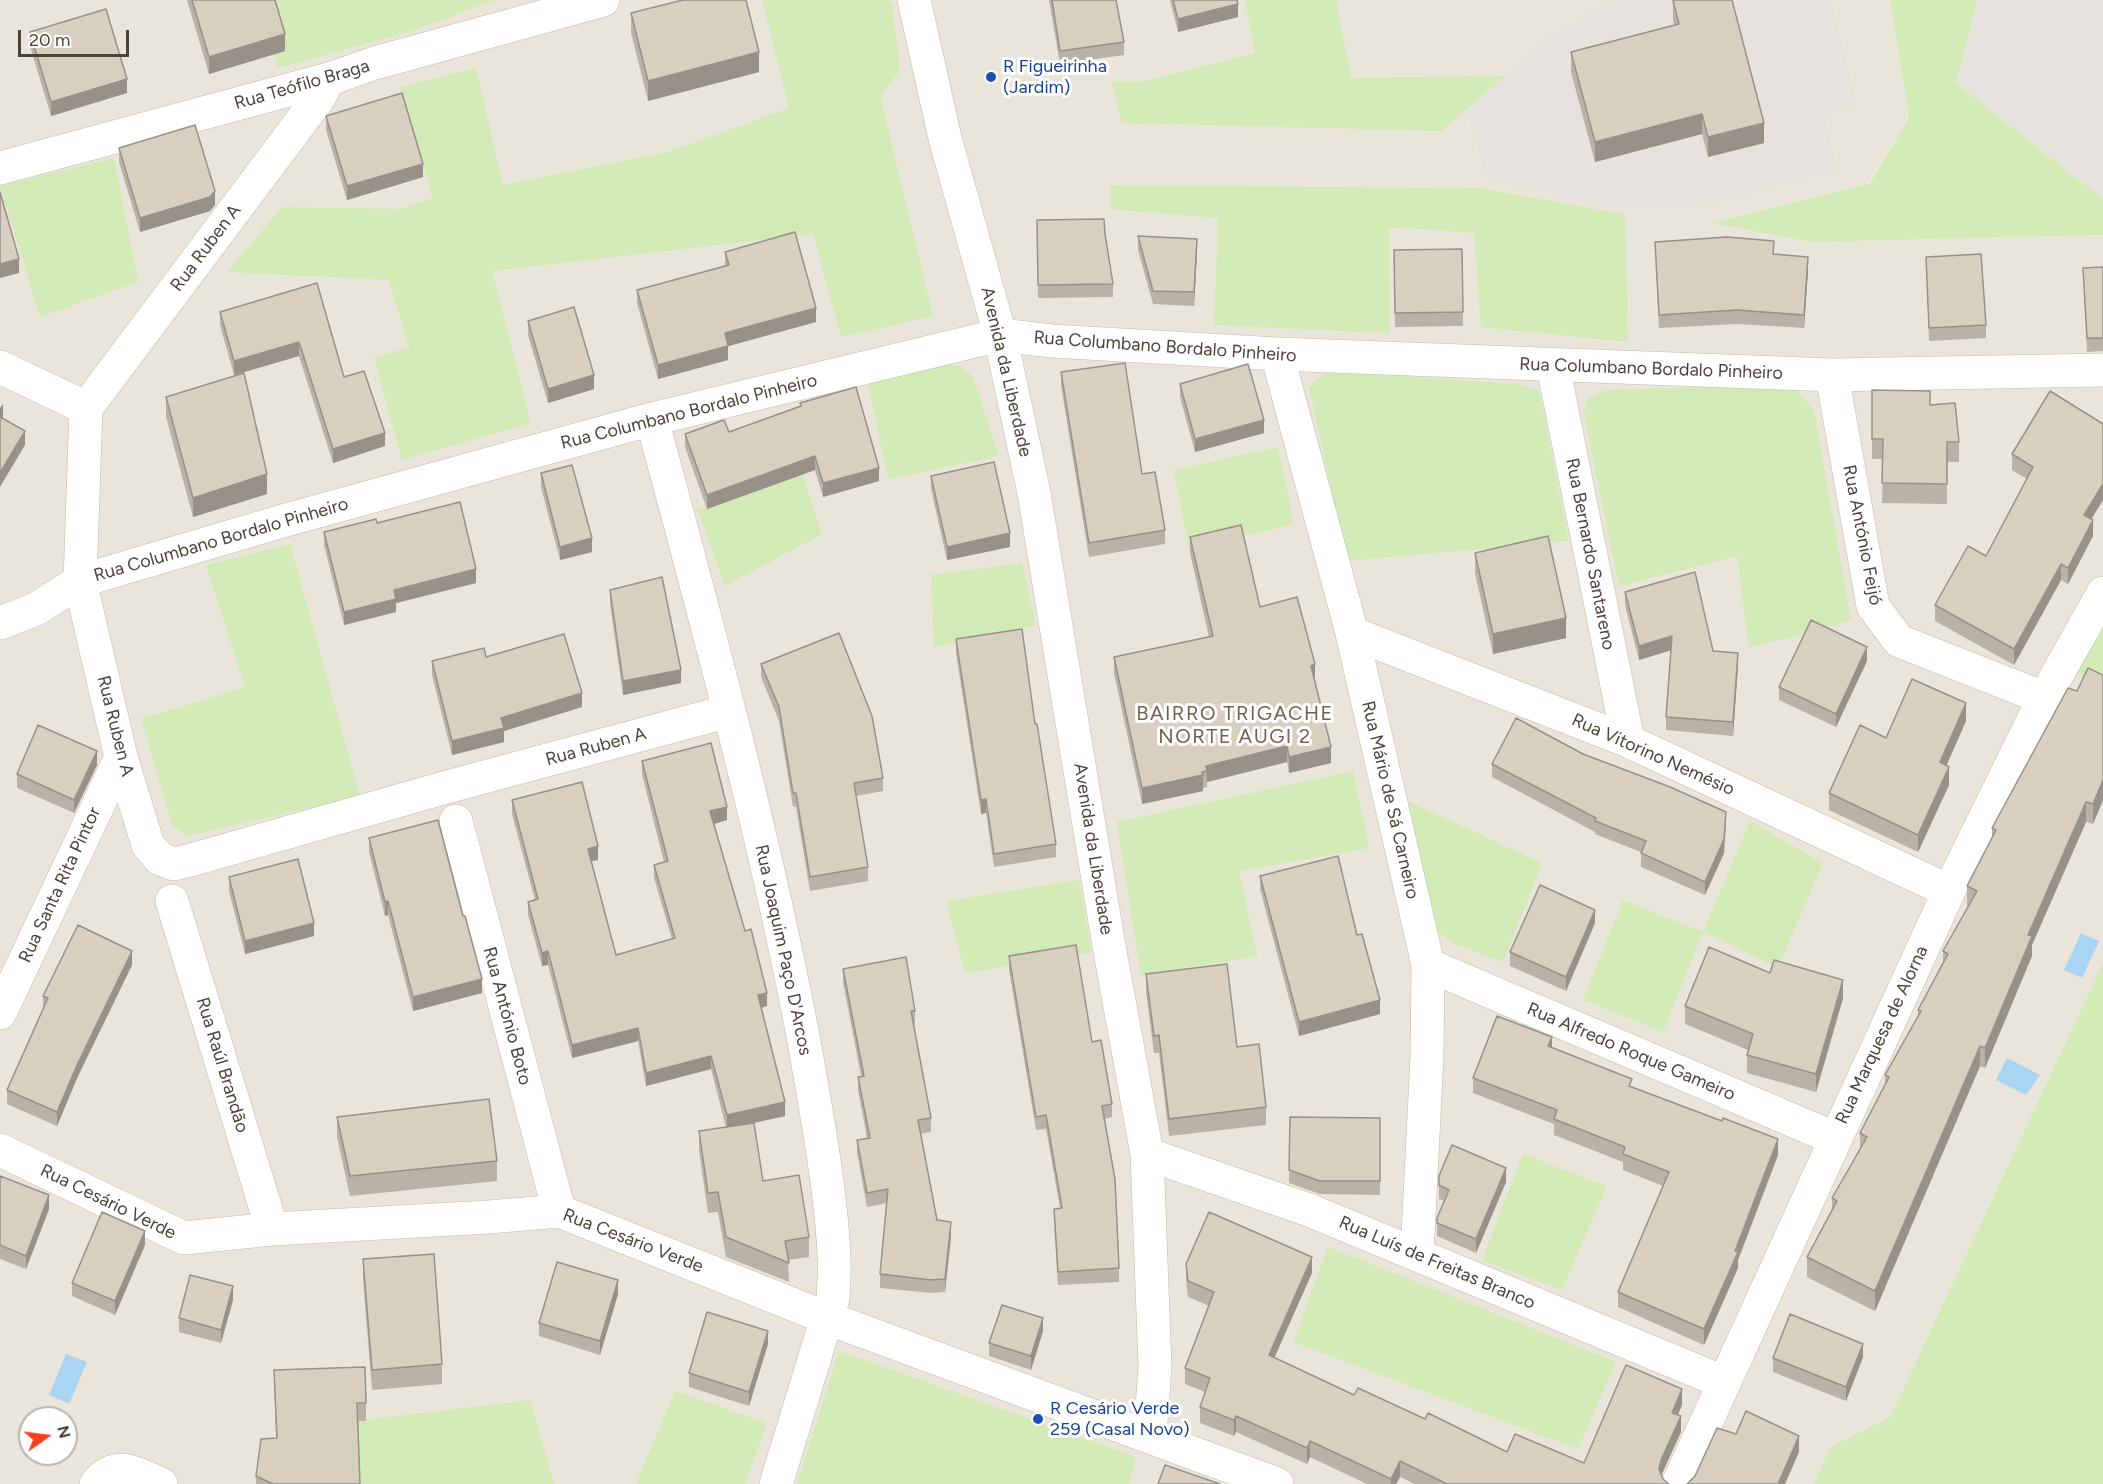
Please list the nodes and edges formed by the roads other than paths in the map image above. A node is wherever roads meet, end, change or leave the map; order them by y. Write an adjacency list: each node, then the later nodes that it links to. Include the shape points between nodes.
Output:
1 (603, 0): 3 (street, Rua Teófilo Braga)
2 (915, 0): 5 (street, Avenida da Liberdade, via 945,138)
3 (329, 79): 4 (street, Rua Teófilo Braga); 11 (street, Rua Ruben A, via 318,99)
4 (0, 168)
5 (1000, 335): 6 (street, Rua Columbano Bordalo Pinheiro); 12 (street, Rua Columbano Bordalo Pinheiro); 28 (street, Avenida da Liberdade, via 1034,493)
6 (1277, 354): 7 (street, Rua Columbano Bordalo Pinheiro); 16 (street, Rua Mário de Sá Carneiro)
7 (1553, 366): 10 (street, Rua Columbano Bordalo Pinheiro); 19 (street, Rua Bernardo Santareno)
8 (0, 367): 11 (street)
9 (2103, 370): 10 (street, Rua Columbano Bordalo Pinheiro)
10 (1832, 375): 17 (street, Rua António Feijó, via 1873,606 1899,641)
11 (86, 408): 13 (street, Rua Ruben A)
12 (652, 419): 13 (street, Rua Columbano Bordalo Pinheiro); 18 (street, Rua Joaquim Paço D'Arcos)
13 (80, 581): 15 (street, Rua Columbano Bordalo Pinheiro, via 36,609); 20 (street, Rua Ruben A)
14 (2103, 593): 17 (street, Rua Marquesa de Alorna)
15 (0, 622)
16 (1352, 633): 19 (street, Rua Vitorino Nemésio); 24 (street, Rua Mário de Sá Carneiro)
17 (2044, 698): 22 (street, Rua Marquesa de Alorna)
18 (729, 711): 20 (street, Rua Ruben A, via 174,864 160,859 148,845); 32 (street, Rua Joaquim Paço D'Arcos, via 788,958 823,1146 836,1272)
19 (1628, 741): 22 (street, Rua Vitorino Nemésio)
20 (121, 757): 25 (street, Rua Santa Rita Pintor)
21 (456, 820): 29 (street, Rua António Boto)
22 (1949, 891): 26 (street, Rua Marquesa de Alorna)
23 (171, 902): 30 (street, Rua Raúl Brandão)
24 (1428, 965): 26 (street, Rua Alfredo Roque Gameiro); 31 (street, Rua Mário de Sá Carneiro)
25 (0, 1013)
26 (1834, 1138): 33 (street, Rua Marquesa de Alorna)
27 (0, 1150): 30 (street, Rua Cesário Verde, via 184,1238)
28 (1147, 1154): 31 (street, Rua Luís de Freitas Branco, via 1309,1210); 34 (street, Avenida da Liberdade, via 1155,1367)
29 (559, 1211): 30 (street, Rua Cesário Verde); 32 (street, Rua Cesário Verde)
30 (272, 1229)
31 (1417, 1255): 33 (street, Rua Luís de Freitas Branco)
32 (827, 1318): 34 (street, Rua Cesário Verde); 37 (street, Rua Joaquim Paço D'Arcos)
33 (1723, 1382): 39 (street, Rua Marquesa de Alorna)
34 (1149, 1436): 38 (street)
35 (96, 1484): 36 (street, via 105,1474 122,1469)
36 (161, 1484)
37 (776, 1484)
38 (1277, 1484)
39 (1678, 1484)

